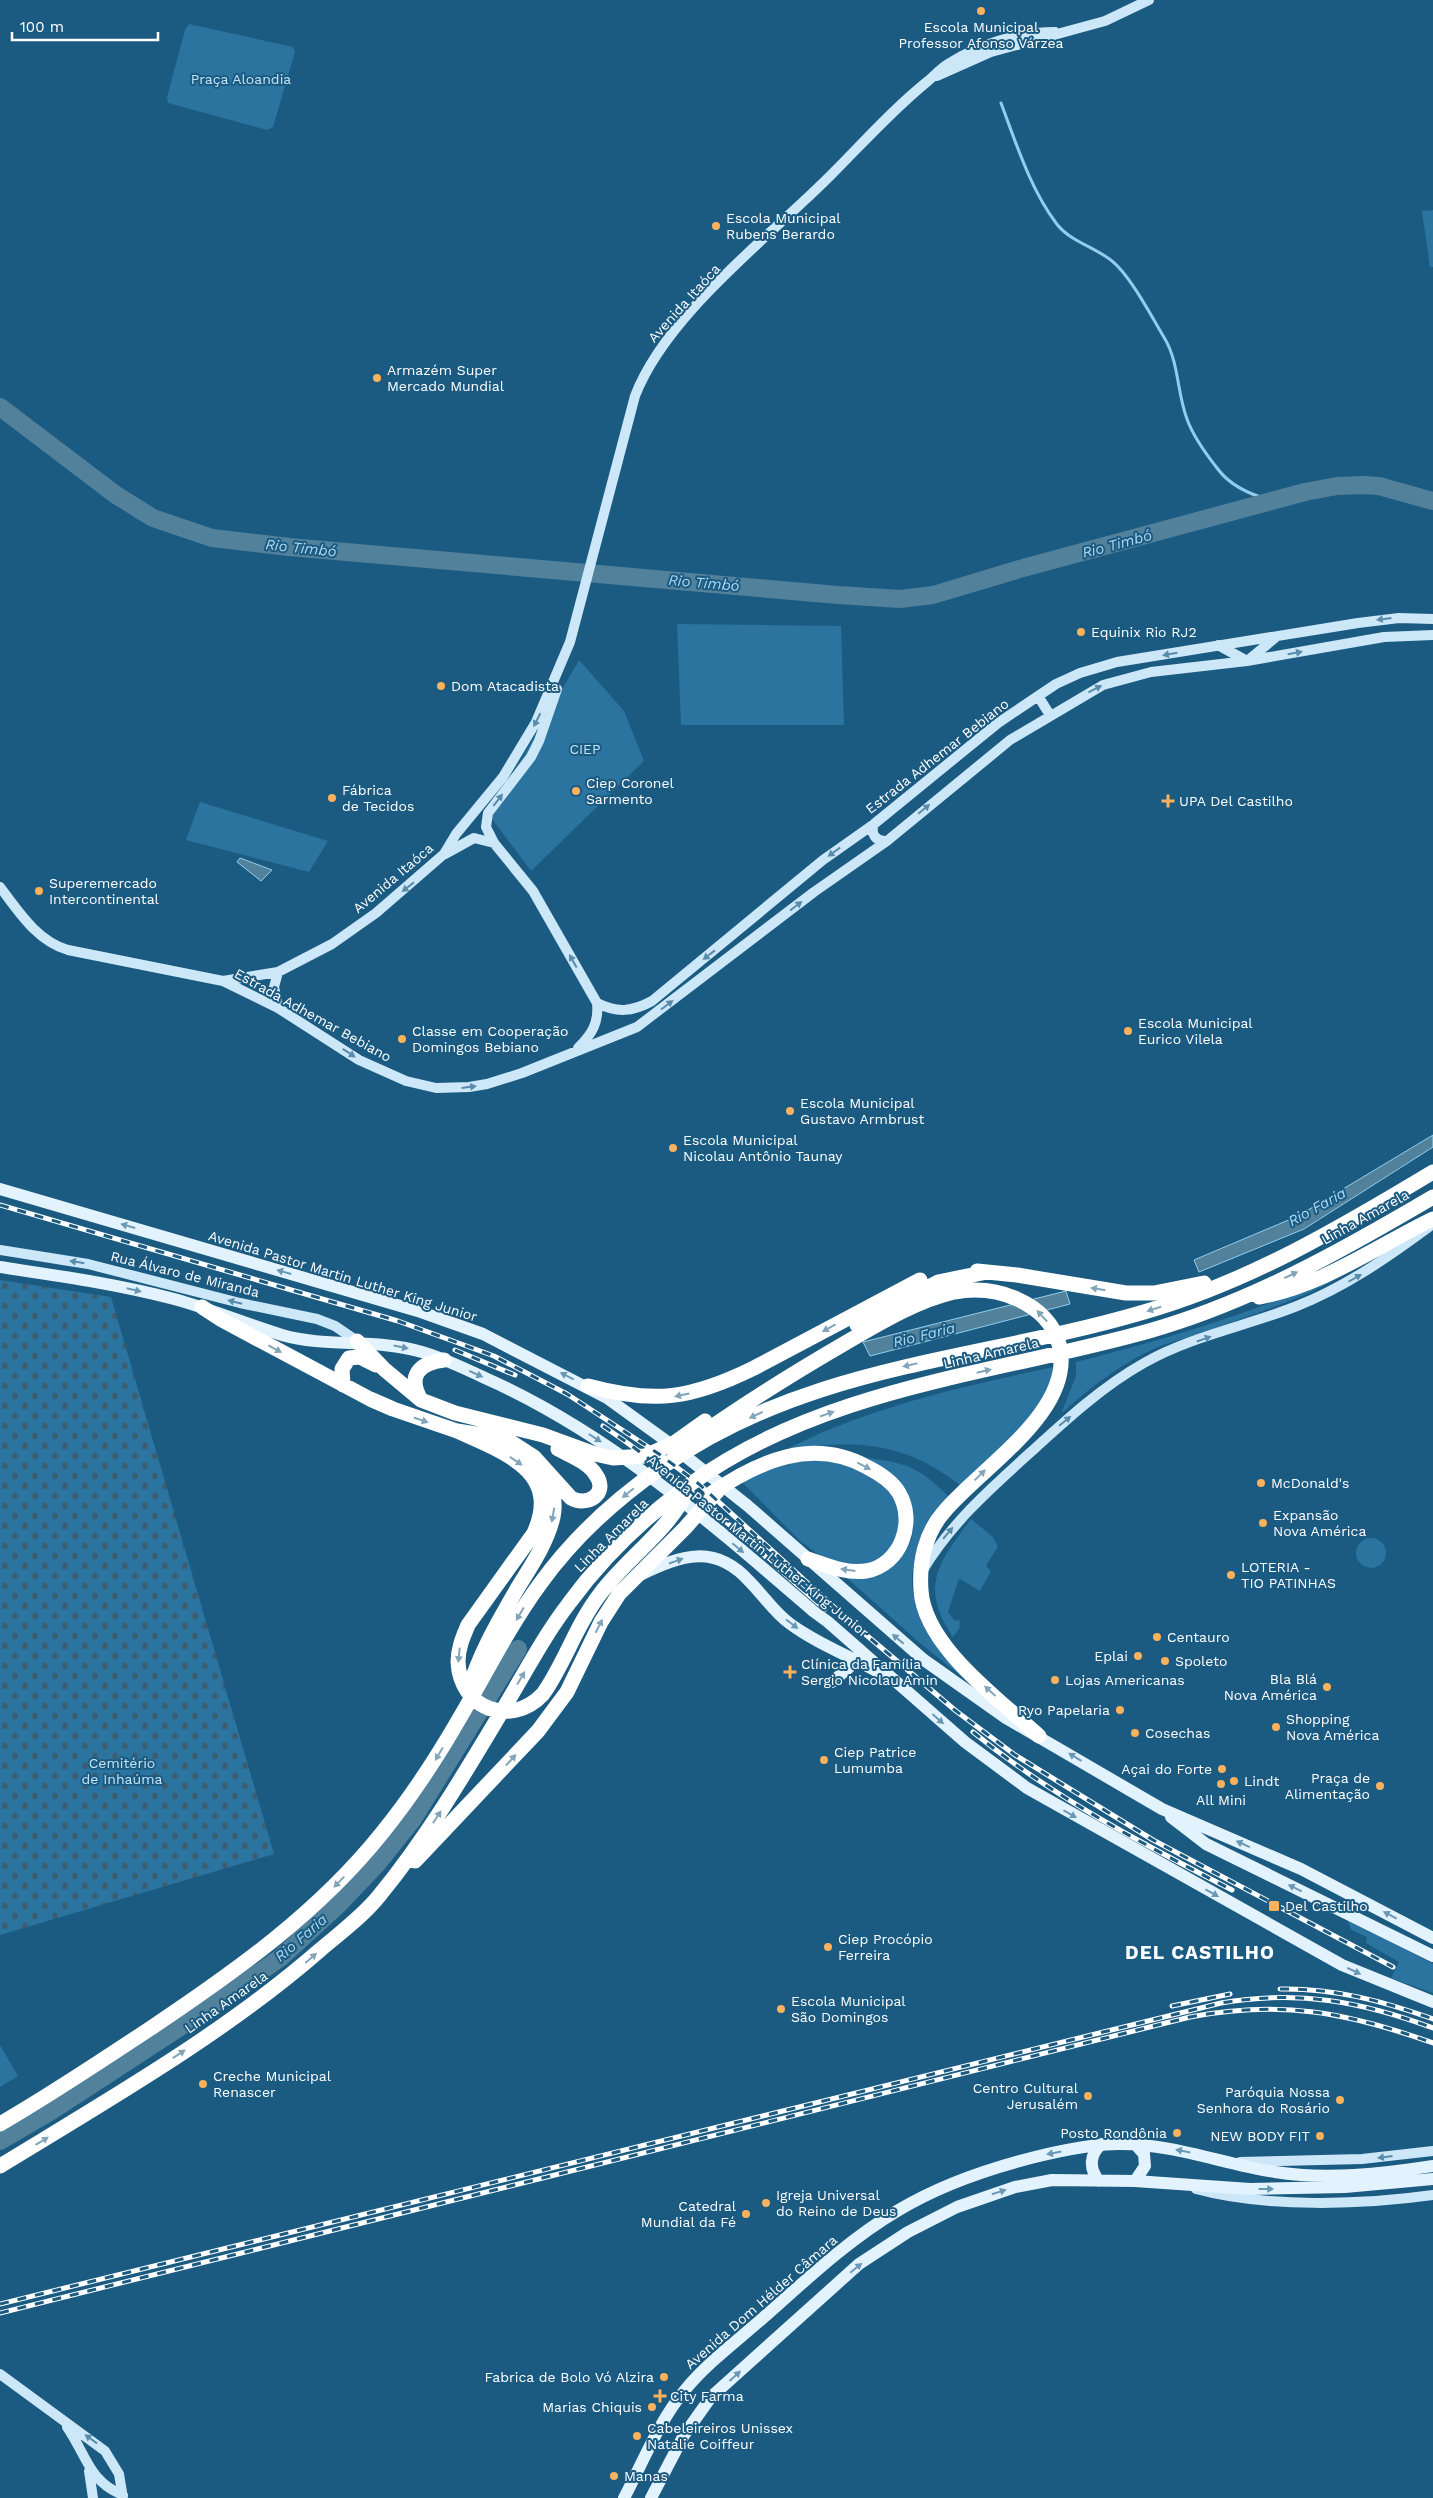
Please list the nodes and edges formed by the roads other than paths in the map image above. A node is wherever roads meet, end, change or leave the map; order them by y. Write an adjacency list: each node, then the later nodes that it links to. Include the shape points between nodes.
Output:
1 (1149, 0): 7 (main road, Avenida Itaóca, via 1105,20 991,52 931,78 902,102 674,331 642,379 635,396 570,642)
2 (1433, 619): 4 (main road, Estrada Adhemar Bebiano, one-way to 4, via 1399,618)
3 (1433, 635): 6 (main road, Estrada Adhemar Bebiano, one-way to 3, via 1384,637)
4 (1276, 637): 5 (main road, Estrada Adhemar Bebiano); 6 (main road)
5 (1218, 645): 6 (main road); 8 (main road, Estrada Adhemar Bebiano, one-way to 8, via 1095,668 1056,684)
6 (1247, 662): 9 (main road, Estrada Adhemar Bebiano, one-way to 6, via 1118,679 1150,672)
7 (557, 676): 12 (main road, Avenida Itaóca, one-way to 7, via 486,827 488,813 540,741 556,692); 13 (main road, Avenida Itaóca, one-way to 13, via 525,743)
8 (1038, 696): 9 (main road); 10 (main road, Estrada Adhemar Bebiano, via 990,728)
9 (1050, 715): 11 (main road, Estrada Adhemar Bebiano, one-way to 9, via 985,759)
10 (874, 824): 11 (main road, via 874,836); 17 (main road, Estrada Adhemar Bebiano, one-way to 17, via 823,860 652,1001 627,1010)
11 (887, 840): 19 (main road, Estrada Adhemar Bebiano, one-way to 11, via 637,1027)
12 (494, 843): 13 (main road, via 474,838); 17 (main road, one-way to 12, via 534,891)
13 (444, 854): 15 (main road, Avenida Itaóca, one-way to 15, via 376,913 332,944)
14 (0, 887): 16 (main road, Estrada Adhemar Bebiano, via 34,930 60,948)
15 (278, 972): 16 (main road, Avenida Itaóca); 18 (main road, via 274,987)
16 (223, 981): 18 (main road, Estrada Adhemar Bebiano)
17 (597, 1003): 19 (main road, Estrada Adhemar Bebiano, via 594,1030)
18 (278, 1008): 19 (main road, Estrada Adhemar Bebiano, one-way to 19, via 359,1060 406,1081 436,1088 487,1084)
19 (573, 1052)
20 (1433, 1172): 28 (highway, Linha Amarela, via 1308,1246)
21 (0, 1189): 35 (main road, Avenida Pastor Martin Luther King Junior, one-way to 21, via 483,1334 421,1312)
22 (1433, 1197): 29 (highway, Linha Amarela, one-way to 22, via 1302,1270)
23 (1433, 1219): 29 (highway, via 1349,1266 1318,1279 1280,1292)
24 (1433, 1225): 43 (main road, one-way to 24, via 937,1547 982,1496 1057,1428 1125,1375 1167,1351 1331,1291 1373,1268)
25 (0, 1250): 31 (main road, Rua Álvaro de Miranda, one-way to 25, via 335,1326 301,1315 240,1303 88,1264)
26 (0, 1267): 30 (main road, Avenida Pastor Martin Luther King Junior, one-way to 30, via 102,1283)
27 (987, 1272): 28 (highway, one-way to 27, via 1154,1293 1126,1292); 35 (highway, one-way to 35, via 948,1271 918,1280 747,1371 697,1392 641,1398); 37 (highway, via 938,1282 902,1299 779,1372 674,1443 645,1456 613,1458)
28 (1232, 1280): 39 (highway, Linha Amarela, one-way to 39, via 1143,1313 888,1370 817,1390 758,1414)
29 (1231, 1302): 41 (highway, Linha Amarela, one-way to 29, via 751,1449 829,1413 916,1387 1121,1338)
30 (202, 1307): 31 (main road, Avenida Pastor Martin Luther King Junior, via 284,1335 309,1340); 34 (highway, one-way to 34)
31 (357, 1342): 32 (main road, Avenida Pastor Martin Luther King Junior, one-way to 32, via 408,1348); 33 (highway)
32 (444, 1360): 36 (highway, via 426,1363 417,1372 415,1386); 47 (main road, Avenida Pastor Martin Luther King Junior, one-way to 47, via 539,1404 626,1457 682,1500)
33 (384, 1369): 34 (highway, via 365,1358 349,1358 342,1369); 36 (highway)
34 (344, 1385): 38 (highway, one-way to 38, via 410,1416)
35 (588, 1386): 42 (main road, Avenida Pastor Martin Luther King Junior, via 624,1409 748,1506)
36 (421, 1400): 37 (highway, via 455,1413)
37 (509, 1426): 40 (highway, via 588,1466 599,1480 598,1492 591,1500 578,1502)
38 (457, 1431): 40 (highway, via 511,1442); 44 (highway, one-way to 44, via 525,1467 535,1478 543,1506 534,1533 468,1625 459,1652 461,1677 471,1696 494,1709 517,1712 535,1702 554,1676 588,1610)
39 (666, 1464): 43 (highway, one-way to 39, via 927,1540 942,1514 1035,1422 1055,1391 1062,1364 1057,1338 1048,1322 1031,1306 1002,1293 970,1290 932,1299 896,1315 729,1415); 48 (highway, Linha Amarela, one-way to 48, via 602,1515 558,1560 523,1608)
40 (545, 1468): 48 (highway, one-way to 48, via 554,1502 554,1516 548,1535 484,1648)
41 (690, 1484): 44 (highway, via 676,1510); 51 (highway, Linha Amarela, one-way to 41, via 437,1817 571,1600 623,1542)
42 (808, 1559): 44 (highway, one-way to 42, via 648,1551 721,1487 785,1455 832,1454 880,1474 898,1492 906,1515 903,1540 884,1564 853,1572); 49 (main road, Avenida Pastor Martin Luther King Junior, one-way to 42, via 1006,1718 924,1660)
43 (921, 1574): 49 (highway, one-way to 43, via 944,1646 924,1606)
44 (625, 1576): 45 (main road, one-way to 45, via 685,1558 705,1556 722,1559 740,1571 788,1622); 51 (highway, one-way to 44, via 433,1843 553,1712)
45 (862, 1663): 46 (main road, via 852,1665); 47 (main road)
46 (832, 1682)
47 (902, 1686): 54 (main road, Avenida Pastor Martin Luther King Junior, one-way to 54, via 971,1747 1055,1805 1342,1965)
48 (460, 1718): 55 (highway, Linha Amarela, one-way to 55, via 435,1760 383,1833 337,1884 302,1916 229,1975)
49 (1039, 1736): 50 (main road, Avenida Pastor Martin Luther King Junior, one-way to 49)
50 (1162, 1808): 52 (main road, Avenida Pastor Martin Luther King Junior, one-way to 50, via 1301,1869); 53 (main road, Avenida Pastor Martin Luther King Junior, one-way to 50, via 1206,1844)
51 (377, 1898): 60 (highway, Linha Amarela, one-way to 51, via 246,2009 300,1968)
52 (1433, 1938)
53 (1433, 1956)
54 (1433, 2002)
55 (0, 2124)
56 (1102, 2144): 57 (main road, Avenida Dom Hélder Câmara); 64 (main road, via 1092,2159 1092,2171); 73 (main road, Avenida Dom Hélder Câmara, one-way to 73, via 982,2172 924,2196 867,2231 810,2277 687,2387 670,2410)
57 (1136, 2145): 59 (main road, Avenida Dom Hélder Câmara, one-way to 57); 65 (main road, via 1144,2154 1145,2166)
58 (1433, 2151): 59 (main road, Avenida Dom Hélder Câmara, one-way to 59, via 1362,2159)
59 (1229, 2162): 63 (main road, Avenida Dom Hélder Câmara, via 1295,2174)
60 (0, 2166)
61 (1433, 2166): 63 (main road)
62 (1433, 2179): 63 (main road)
63 (1368, 2180): 66 (main road, one-way to 63, via 1250,2189)
64 (1099, 2181): 65 (main road); 74 (main road, one-way to 64, via 684,2435 712,2397 859,2264 908,2232 988,2195 1035,2182)
65 (1135, 2181): 66 (main road)
66 (1182, 2186): 67 (main road, via 1224,2197 1256,2200 1361,2202)
67 (1433, 2194)
68 (0, 2374): 69 (main road)
69 (65, 2424): 70 (main road); 71 (main road, one-way to 69, via 112,2459 94,2441)
70 (86, 2460): 71 (main road, via 97,2478); 72 (main road)
71 (123, 2496)
72 (93, 2498)
73 (624, 2498)
74 (651, 2498)

